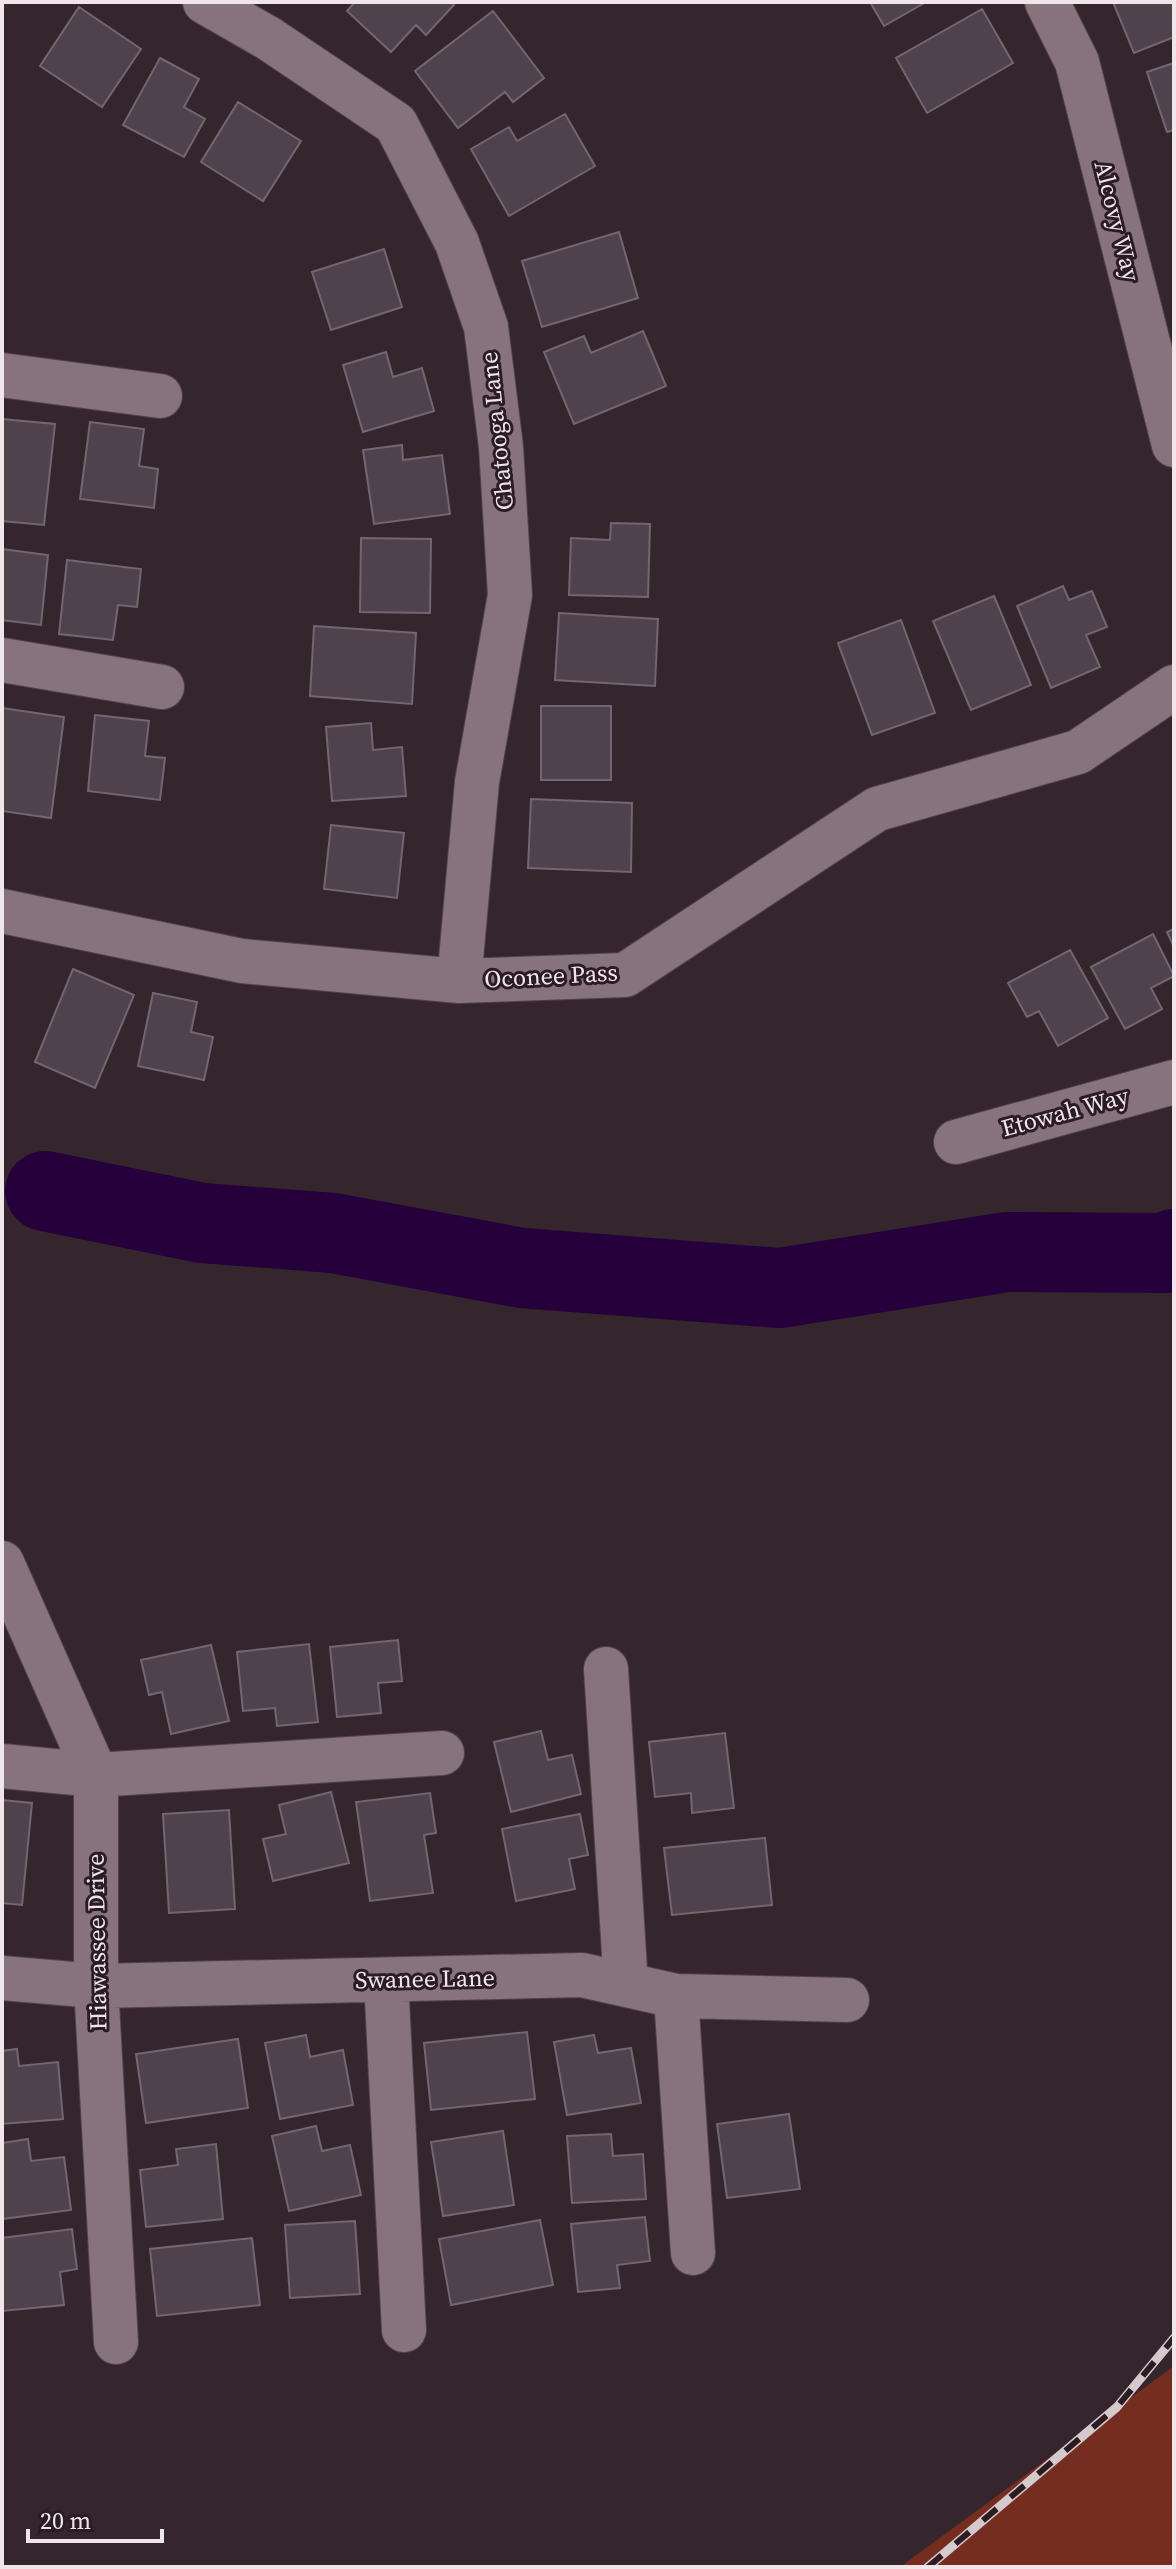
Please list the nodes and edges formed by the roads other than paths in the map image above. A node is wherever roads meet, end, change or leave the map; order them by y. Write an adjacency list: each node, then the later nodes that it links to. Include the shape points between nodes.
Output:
1 (205, 2): 10 (street, Chatooga Lane, via 396,124 457,243 486,327 501,447 510,595 477,782)
2 (1047, 2): 5 (street, Alcovy Way, via 1077,62)
3 (2, 375): 4 (street)
4 (160, 396)
5 (1174, 445)
6 (2, 660): 7 (street)
7 (162, 687)
8 (1174, 687): 10 (street, Oconee Pass, via 1078,752 877,809 625,975)
9 (2, 911): 10 (street, Oconee Pass, via 242,961)
10 (459, 981)
11 (1174, 1082): 12 (street, Etowah Way)
12 (956, 1142)
13 (2, 1563): 17 (street, Hiawassee Drive)
14 (606, 1669): 20 (street)
15 (442, 1753): 17 (street)
16 (2, 1766): 17 (street)
17 (96, 1775): 21 (street, Hiawassee Drive)
18 (2, 1978): 21 (street, Swanee Lane)
19 (386, 1980): 20 (street, Swanee Lane, via 582,1975); 21 (street, Swanee Lane); 25 (street)
20 (626, 1985): 22 (street, Swanee Lane)
21 (96, 1986): 26 (street, Hiawassee Drive)
22 (676, 1996): 23 (street, Swanee Lane); 24 (street)
23 (847, 2000)
24 (693, 2253)
25 (404, 2330)
26 (116, 2342)

